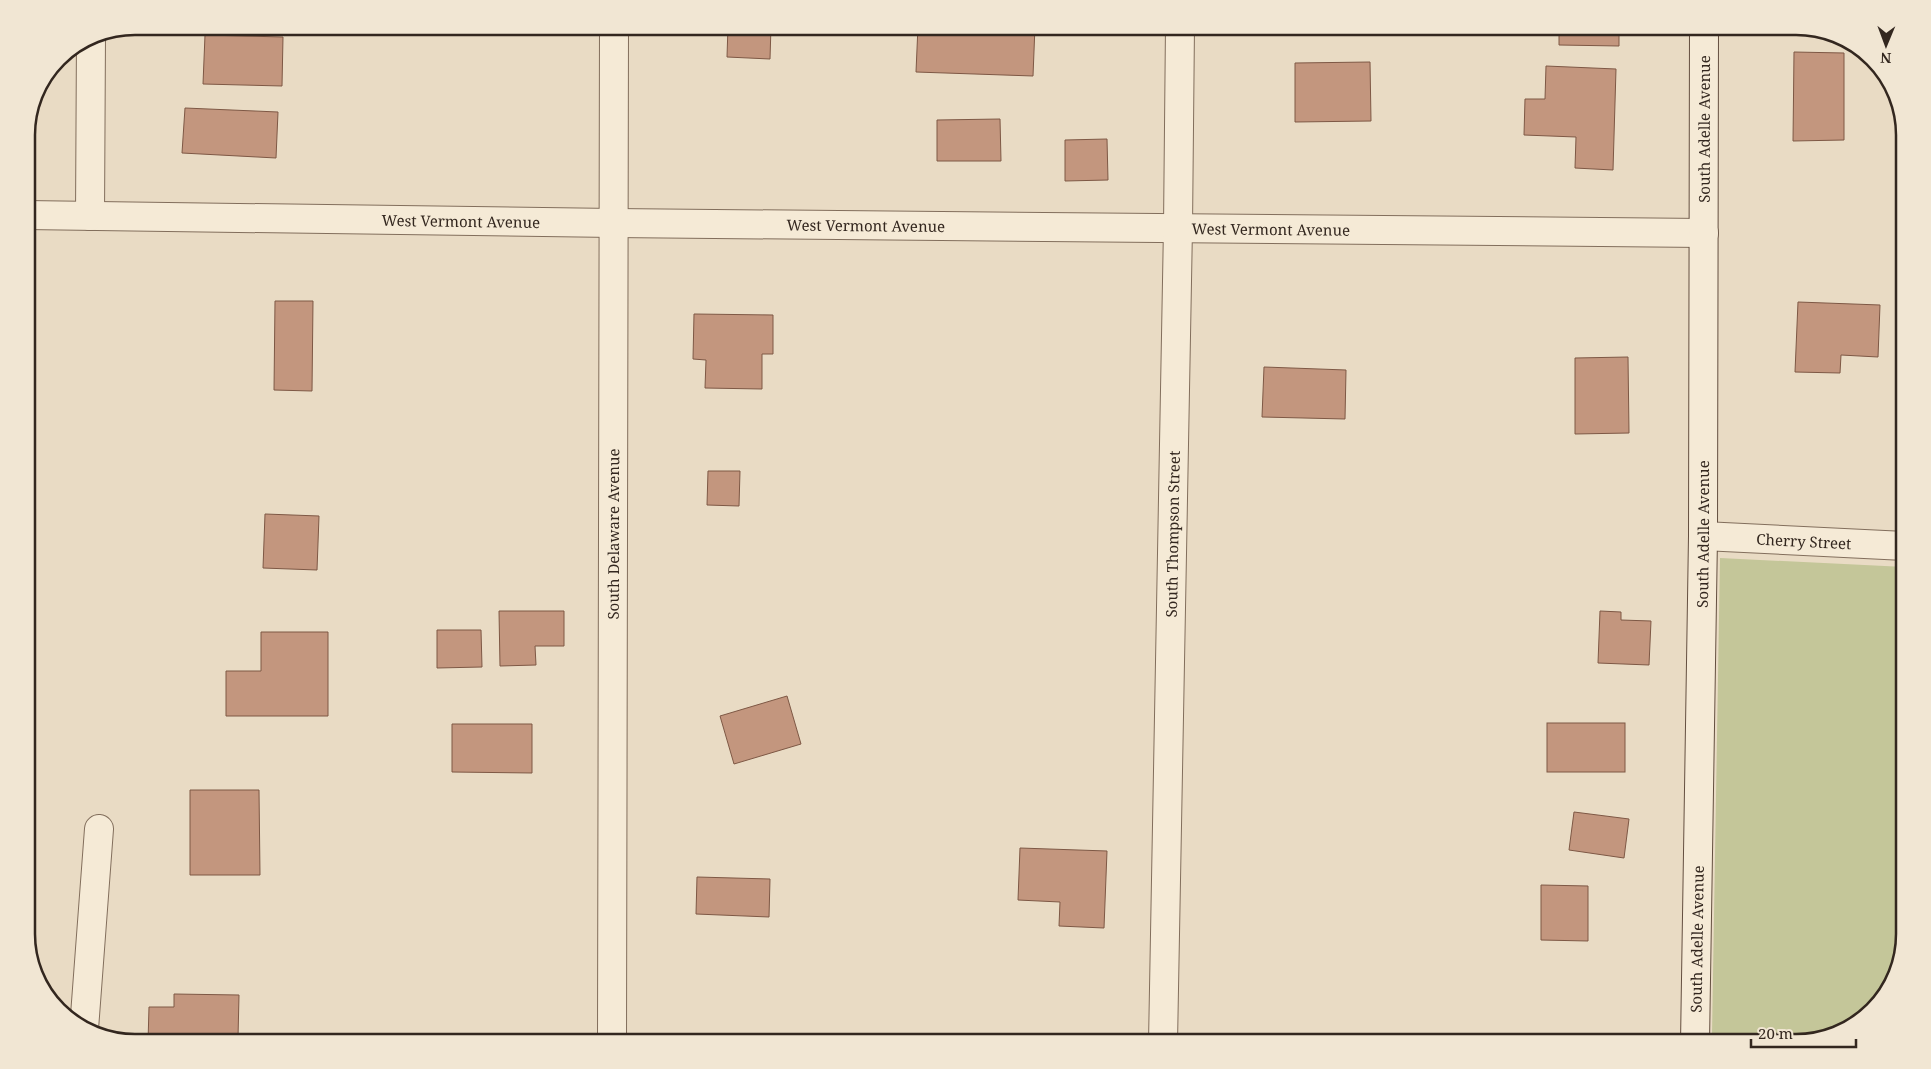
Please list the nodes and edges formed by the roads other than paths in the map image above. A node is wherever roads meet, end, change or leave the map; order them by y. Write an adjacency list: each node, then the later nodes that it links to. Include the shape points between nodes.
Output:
1 (614, 35): 7 (street, South Delaware Avenue)
2 (1180, 35): 8 (street, South Thompson Street)
3 (1704, 35): 9 (street, South Adelle Avenue)
4 (91, 45): 6 (street)
5 (35, 215): 6 (street, West Vermont Avenue)
6 (90, 216): 7 (street, West Vermont Avenue)
7 (614, 223): 8 (street, West Vermont Avenue); 14 (street, South Delaware Avenue)
8 (1178, 227): 9 (street, West Vermont Avenue); 15 (street, South Thompson Street)
9 (1704, 233): 10 (street, South Adelle Avenue)
10 (1702, 536): 11 (street, Cherry Street); 16 (street, South Adelle Avenue)
11 (1896, 546)
12 (99, 829): 13 (street)
13 (85, 1021)
14 (612, 1034)
15 (1163, 1034)
16 (1695, 1034)

